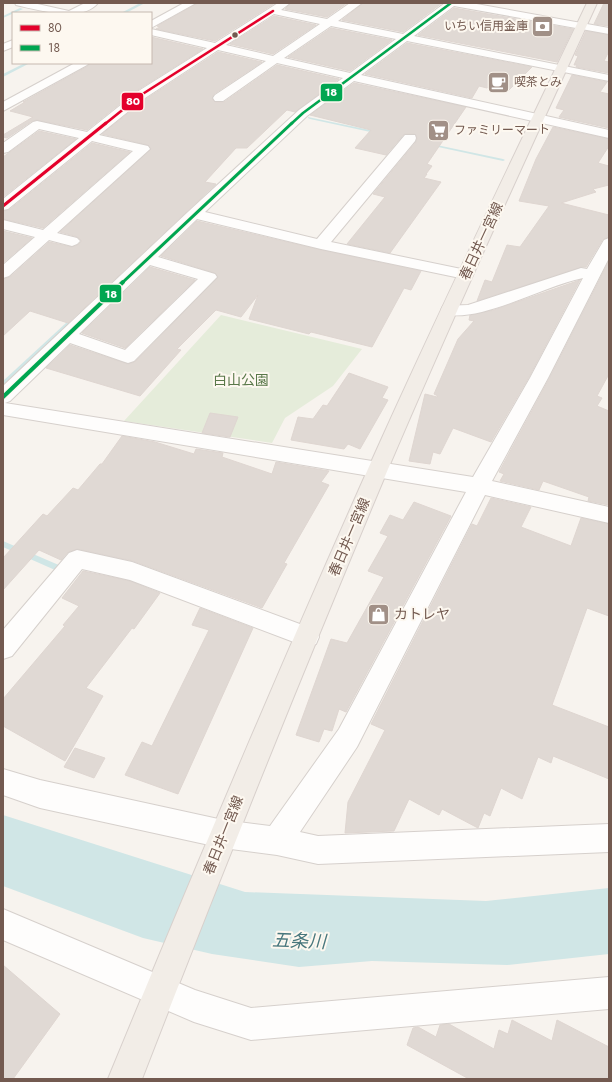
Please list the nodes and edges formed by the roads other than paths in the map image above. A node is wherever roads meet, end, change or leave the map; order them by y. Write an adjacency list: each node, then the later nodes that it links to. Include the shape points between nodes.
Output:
1 (20, 3): 10 (street)
2 (93, 3): 11 (street)
3 (191, 3): 14 (street)
4 (285, 3): 9 (street)
5 (357, 3): 13 (street)
6 (452, 3): 12 (street); 18 (street)
7 (520, 3): 12 (street)
8 (592, 3): 15 (main road, 春日井一宮線)
9 (273, 11): 13 (street); 20 (street)
10 (60, 12)
11 (75, 12)
12 (508, 13): 15 (street)
13 (330, 22): 18 (street); 22 (street)
14 (152, 24)
15 (582, 26): 16 (street); 24 (main road, 春日井一宮線)
16 (609, 31)
17 (152, 32): 20 (street)
18 (405, 37): 24 (street); 25 (street)
19 (12, 44): 21 (street)
20 (218, 47): 22 (street); 31 (street, via 141,95)
21 (3, 48)
22 (274, 59): 25 (street); 27 (street)
23 (81, 64): 28 (street)
24 (561, 68): 26 (street); 29 (main road, 春日井一宮線)
25 (352, 77): 29 (street); 35 (street, via 303,113)
26 (609, 78)
27 (219, 98)
28 (5, 112)
29 (538, 118): 30 (street); 43 (main road, 春日井一宮線)
30 (609, 134)
31 (89, 137): 33 (street, via 36,125); 34 (street); 37 (street, via 143,149)
32 (410, 138): 39 (street)
33 (3, 149)
34 (3, 206)
35 (194, 214): 39 (street); 41 (street)
36 (3, 224): 37 (street)
37 (46, 235): 38 (street); 42 (street)
38 (72, 241)
39 (321, 244): 43 (street)
40 (607, 250): 44 (street)
41 (147, 259): 46 (street); 46 (street, via 209,277 128,357)
42 (3, 273)
43 (465, 274): 45 (main road, 春日井一宮線)
44 (592, 275): 45 (street, via 581,273 469,310); 50 (street)
45 (449, 310): 49 (main road, 春日井一宮線)
46 (66, 336): 47 (street)
47 (3, 397)
48 (3, 409): 49 (street)
49 (378, 469): 50 (street); 52 (main road, 春日井一宮線)
50 (479, 486): 51 (street); 57 (street, via 348,738)
51 (609, 516)
52 (307, 638): 53 (street, via 132,571 77,559); 55 (main road, 春日井一宮線)
53 (3, 648)
54 (3, 782): 55 (street, via 40,794)
55 (223, 834): 57 (street); 59 (main road, 春日井一宮線)
56 (609, 838): 57 (street, via 318,850)
57 (277, 841)
58 (3, 924): 59 (street)
59 (160, 992): 60 (street, via 251,1024); 61 (main road, 春日井一宮線)
60 (609, 993)
61 (125, 1079)

